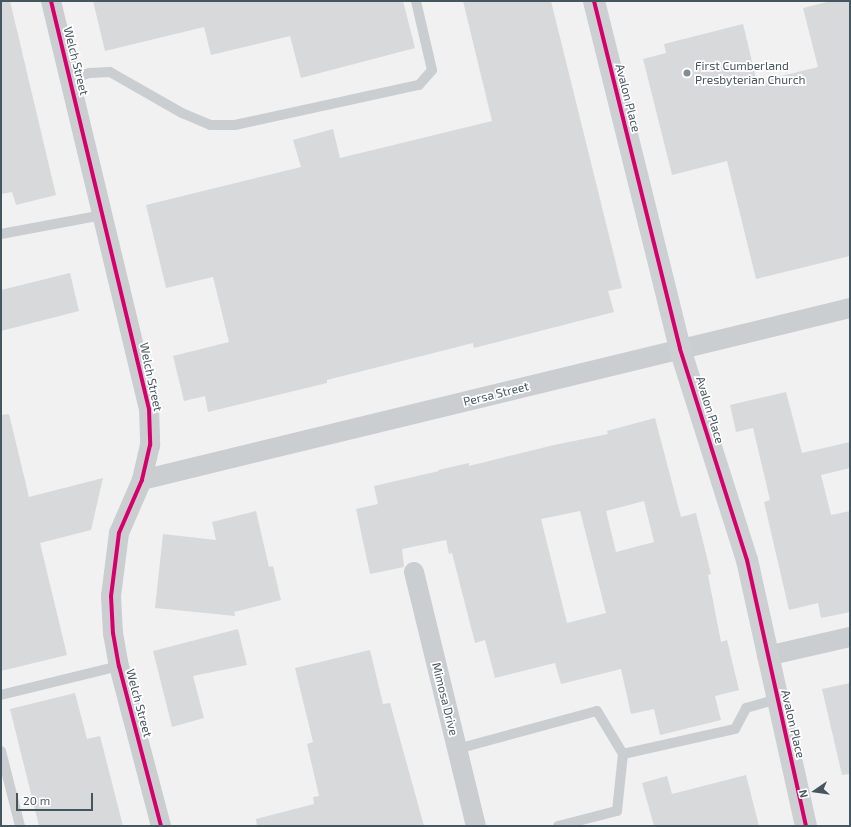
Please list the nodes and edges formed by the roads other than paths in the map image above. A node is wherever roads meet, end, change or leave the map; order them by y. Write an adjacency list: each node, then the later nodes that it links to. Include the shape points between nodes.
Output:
1 (51, 1): 4 (street, Welch Street)
2 (416, 1): 4 (lane, via 432,70 419,85 235,125 210,125 182,113 110,72 90,73)
3 (599, 2): 8 (street, Avalon Place)
4 (71, 79): 5 (street, Welch Street)
5 (103, 215): 6 (lane); 9 (street, Welch Street, via 149,409 150,445)
6 (1, 234)
7 (850, 308): 8 (street, Persa Street)
8 (680, 348): 9 (street, Persa Street); 12 (street, Avalon Place, via 746,560)
9 (142, 480): 13 (street, Welch Street, via 119,533 111,596 113,633)
10 (414, 572): 16 (street, Mimosa Drive)
11 (850, 637): 12 (street)
12 (767, 656): 15 (street, Avalon Place)
13 (119, 666): 14 (lane); 20 (street, Welch Street)
14 (1, 695)
15 (777, 699): 18 (lane, via 746,708 734,729); 23 (street, Avalon Place)
16 (457, 749): 18 (lane, via 597,711); 21 (street, Mimosa Drive)
17 (1, 751): 19 (lane)
18 (623, 754): 22 (lane, via 617,812)
19 (20, 826)
20 (161, 826)
21 (476, 826)
22 (558, 826)
23 (806, 826)

